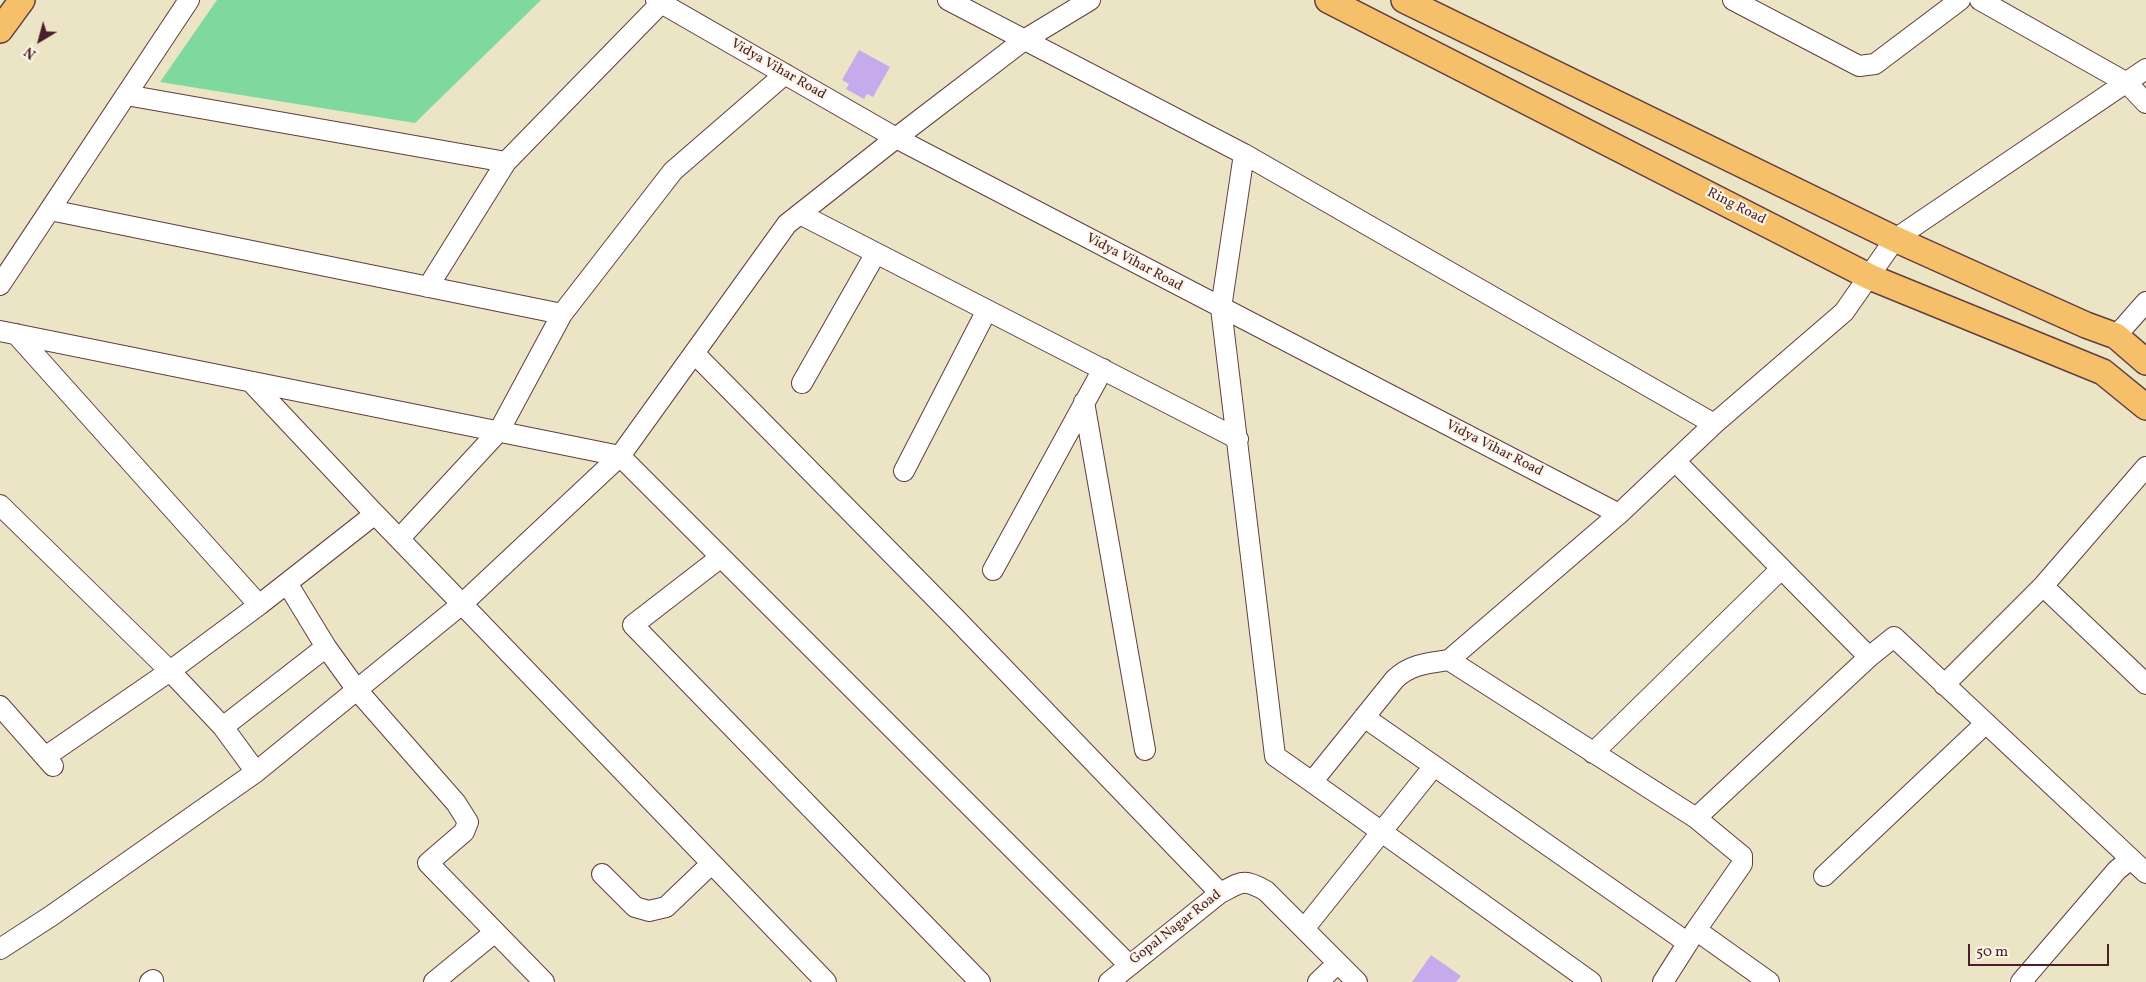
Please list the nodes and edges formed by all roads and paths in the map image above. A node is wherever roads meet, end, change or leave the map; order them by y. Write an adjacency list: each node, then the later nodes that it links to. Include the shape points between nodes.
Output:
1 (22, 0): 11 (main road)
2 (189, 0): 16 (street)
3 (948, 0): 12 (street)
4 (1090, 0): 12 (street)
5 (1328, 0): 25 (main road, Ring Road)
6 (1404, 0): 23 (main road)
7 (1732, 0): 8 (street, via 1860,66 1875,64)
8 (1960, 0)
9 (1980, 0): 15 (street)
10 (661, 1): 14 (street, Vidya Vihar Road); 20 (street)
11 (0, 30)
12 (1024, 40): 18 (street); 19 (street)
13 (2146, 69): 15 (street)
14 (785, 74): 18 (street, Vidya Vihar Road); 31 (street, via 673,171)
15 (2127, 83): 17 (street); 23 (street)
16 (126, 95): 20 (street); 21 (street)
17 (2146, 103)
18 (896, 138): 22 (street); 29 (street, Vidya Vihar Road)
19 (1244, 154): 29 (street); 41 (street)
20 (506, 162): 27 (street)
21 (50, 210): 26 (street); 27 (street)
22 (800, 214): 24 (street); 34 (street, via 787,224)
23 (1895, 239): 25 (street); 33 (main road)
24 (876, 253): 30 (street); 38 (street)
25 (1870, 277): 40 (main road, Ring Road, via 2103,372); 41 (street, via 1844,312)
26 (0, 285)
27 (428, 287): 31 (street)
28 (2146, 302): 33 (street)
29 (1221, 308): 43 (street); 50 (street, Vidya Vihar Road)
30 (987, 310): 36 (street); 47 (street)
31 (562, 314): 42 (street)
32 (8, 332): 37 (street); 57 (street)
33 (2116, 336): 35 (main road)
34 (694, 353): 44 (street); 82 (street)
35 (2146, 362)
36 (1103, 369): 39 (street); 43 (street)
37 (251, 382): 42 (street); 49 (street)
38 (802, 383)
39 (1084, 402): 54 (street); 70 (street)
40 (2146, 407)
41 (1714, 424): 45 (street)
42 (499, 431): 44 (street); 51 (street)
43 (1238, 439): 74 (street, via 1275,756)
44 (620, 456): 52 (street); 58 (street)
45 (1675, 461): 50 (street); 53 (street)
46 (2146, 467): 56 (street)
47 (904, 471)
48 (0, 505): 62 (street)
49 (374, 514): 51 (street); 55 (street)
50 (1619, 514): 61 (street)
51 (399, 539): 58 (street)
52 (721, 557): 88 (street); 92 (street, via 633,625)
53 (1781, 569): 60 (street); 71 (street)
54 (993, 570)
55 (287, 583): 57 (street); 59 (street)
56 (2043, 586): 63 (street); 64 (street)
57 (259, 604): 62 (street)
58 (462, 604): 65 (street); 78 (street)
59 (326, 647): 65 (street); 69 (street)
60 (1869, 657): 64 (street, via 1894,637); 75 (street)
61 (1449, 660): 67 (street, via 1421,663 1404,670); 71 (street)
62 (170, 672): 66 (street, via 49,762); 69 (street)
63 (2146, 684)
64 (1944, 685): 68 (street)
65 (357, 690): 73 (street); 84 (street, via 456,803 468,822 464,832 428,863)
66 (0, 706)
67 (1364, 717): 72 (street); 74 (street)
68 (1986, 723): 77 (street); 81 (street)
69 (223, 727): 73 (street)
70 (1145, 750)
71 (1593, 753): 75 (street)
72 (1434, 766): 76 (street); 85 (street)
73 (256, 772): 86 (street)
74 (1312, 782): 76 (street)
75 (1696, 818): 85 (street, via 1738,852 1742,856 1742,864)
76 (1382, 833): 83 (street); 96 (street)
77 (2131, 859): 79 (street); 99 (street, via 2117,870)
78 (711, 864): 80 (street, via 666,907 649,911 634,907); 91 (street)
79 (2146, 873)
80 (602, 874)
81 (1824, 876)
82 (1220, 893): 83 (street, Gopal Nagar Road, via 1240,883 1251,882 1266,890); 88 (street, Gopal Nagar Road)
83 (1304, 929): 87 (street, Gopal Nagar Road)
84 (495, 932): 89 (street); 90 (street)
85 (1692, 936): 97 (street); 98 (street)
86 (0, 950)
87 (1338, 963): 94 (street); 95 (street, Gopal Nagar Road)
88 (1129, 965): 93 (street, Gopal Nagar Road)
89 (434, 982)
90 (544, 982)
91 (826, 982)
92 (980, 982)
93 (1109, 982)
94 (1318, 982)
95 (1357, 982)
96 (1591, 982)
97 (1663, 982)
98 (1769, 982)
99 (2021, 982)

